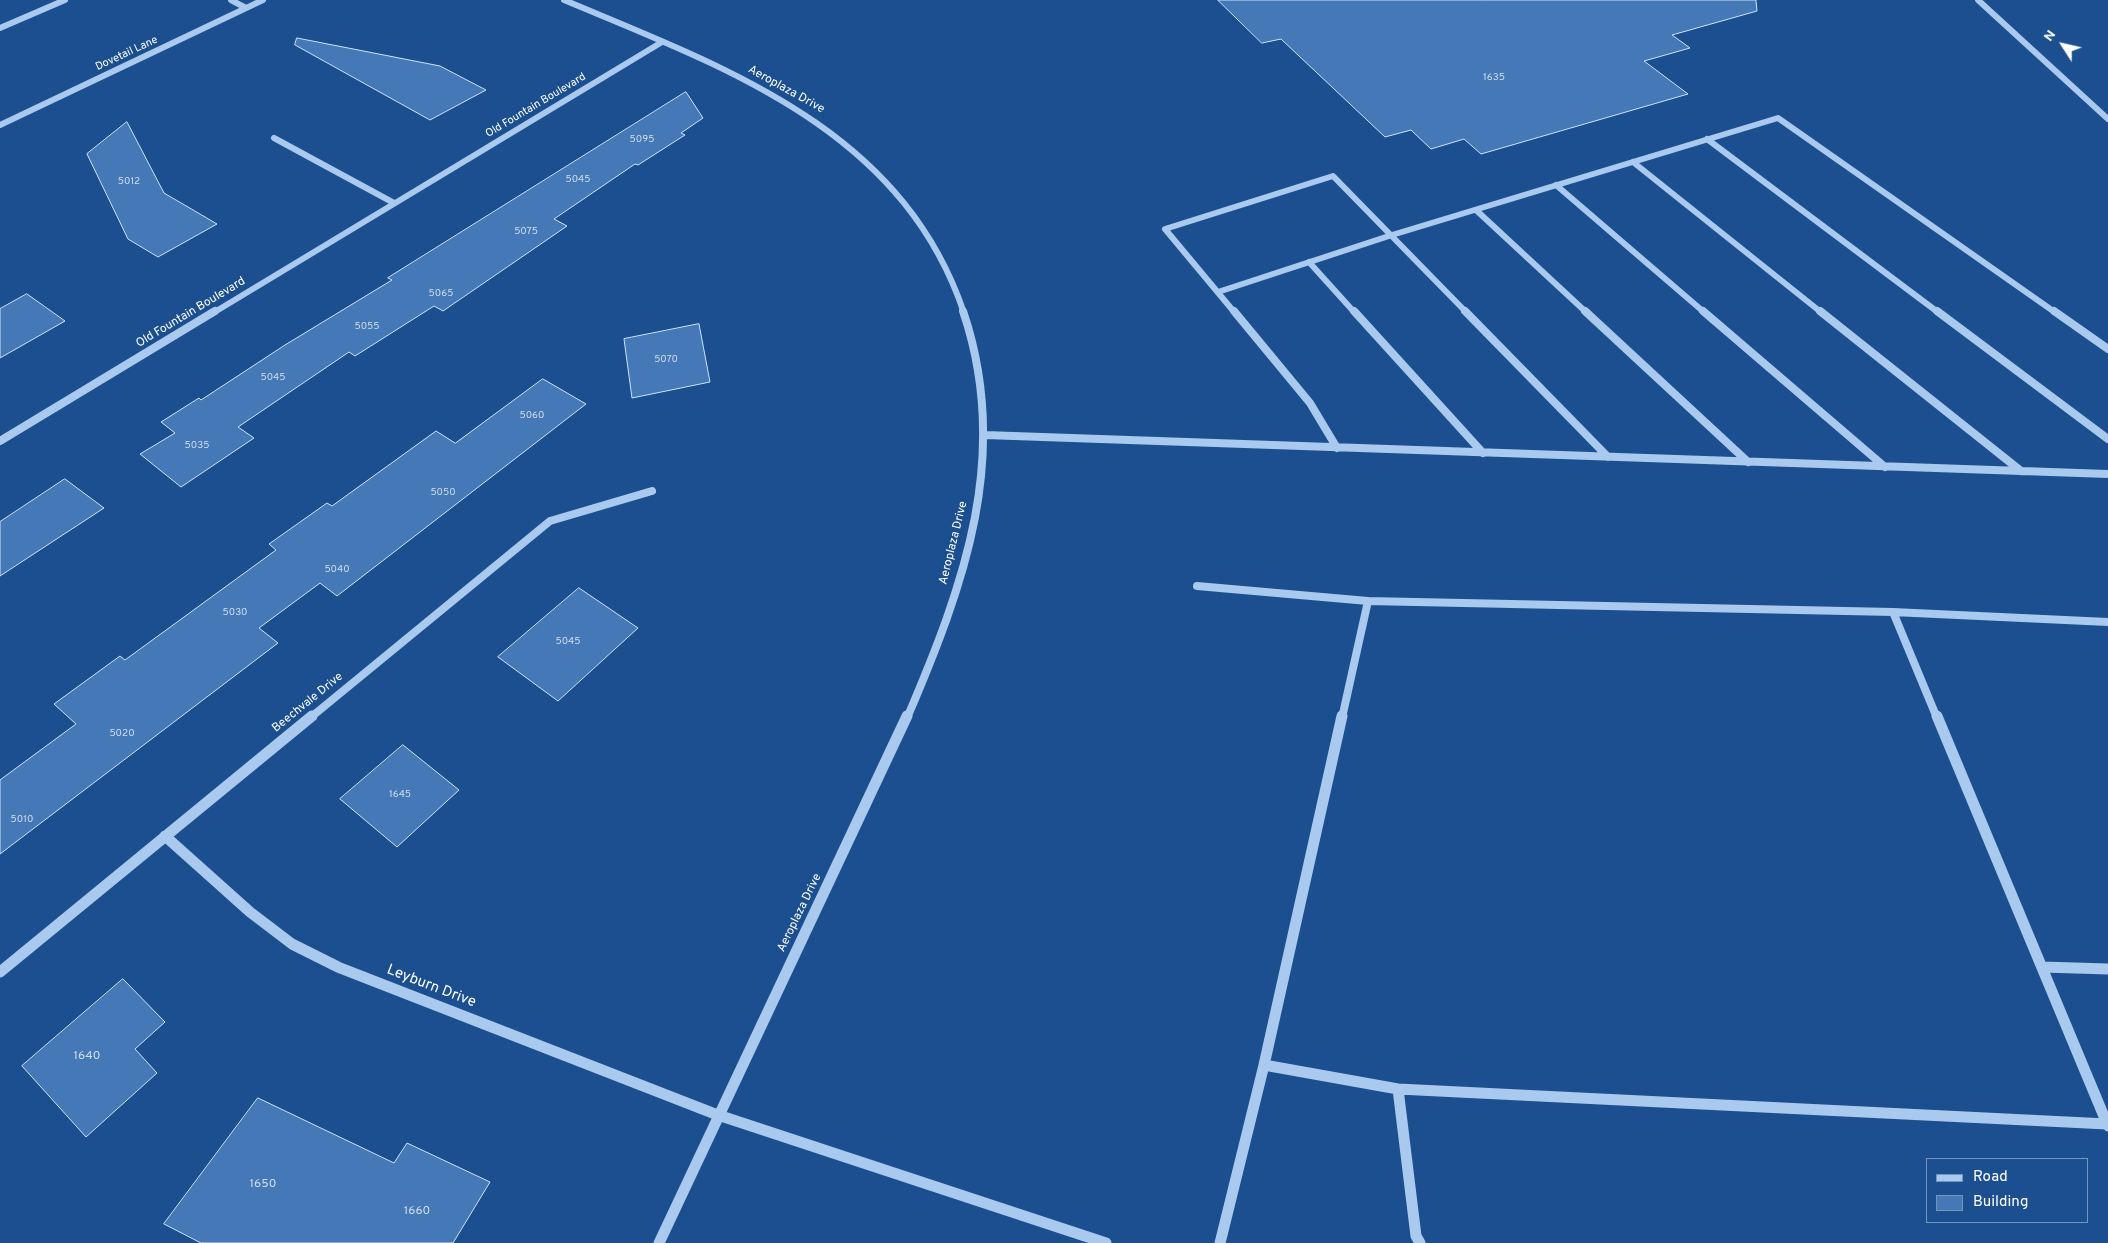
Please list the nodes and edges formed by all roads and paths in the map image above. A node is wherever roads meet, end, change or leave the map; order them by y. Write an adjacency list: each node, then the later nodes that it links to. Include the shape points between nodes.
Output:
1 (65, 0): 7 (street)
2 (231, 0): 6 (street)
3 (263, 0): 6 (street, Dovetail Lane)
4 (564, 0): 8 (street, Aeroplaza Drive)
5 (1978, 0): 9 (street)
6 (246, 8): 10 (street, Dovetail Lane)
7 (0, 28)
8 (662, 42): 15 (street, Old Fountain Boulevard); 21 (street, Aeroplaza Drive, via 787,102 828,129 869,164 903,201 930,238 968,323 980,381)
9 (2108, 119)
10 (0, 125)
11 (274, 138): 15 (street)
12 (1707, 139): 13 (street); 20 (street, via 1778,118); 22 (street)
13 (1633, 162): 14 (street); 29 (street)
14 (1556, 185): 16 (street); 28 (street)
15 (394, 203): 23 (street, Old Fountain Boulevard)
16 (1476, 210): 17 (street); 27 (street)
17 (1392, 236): 18 (street); 19 (street, via 1333,176 1165,229); 26 (street)
18 (1309, 262): 19 (street); 25 (street)
19 (1218, 292): 24 (street, via 1310,403)
20 (2108, 349)
21 (985, 435): 24 (street); 42 (street, Aeroplaza Drive, via 977,505 957,588 916,700)
22 (2108, 439)
23 (0, 441)
24 (1338, 448): 25 (street)
25 (1483, 453): 26 (street)
26 (1608, 457): 27 (street)
27 (1748, 462): 28 (street)
28 (1885, 467): 29 (street)
29 (2021, 472): 30 (street)
30 (2108, 474)
31 (652, 491): 36 (street, Beechvale Drive, via 550,521)
32 (1197, 586): 33 (street)
33 (1368, 601): 34 (street); 40 (street)
34 (1893, 612): 35 (street); 37 (street)
35 (2108, 622)
36 (165, 836): 39 (street, Beechvale Drive); 42 (street, Leyburn Drive, via 250,912 292,944 338,967)
37 (2042, 967): 38 (street); 43 (street)
38 (2108, 970)
39 (0, 972)
40 (1264, 1065): 41 (street); 46 (street)
41 (1398, 1089): 43 (street); 47 (street, via 1416,1236)
42 (718, 1115): 44 (street, Aeroplaza Drive); 45 (lane)
43 (2108, 1125)
44 (659, 1243)
45 (1106, 1243)
46 (1220, 1243)
47 (1420, 1243)

